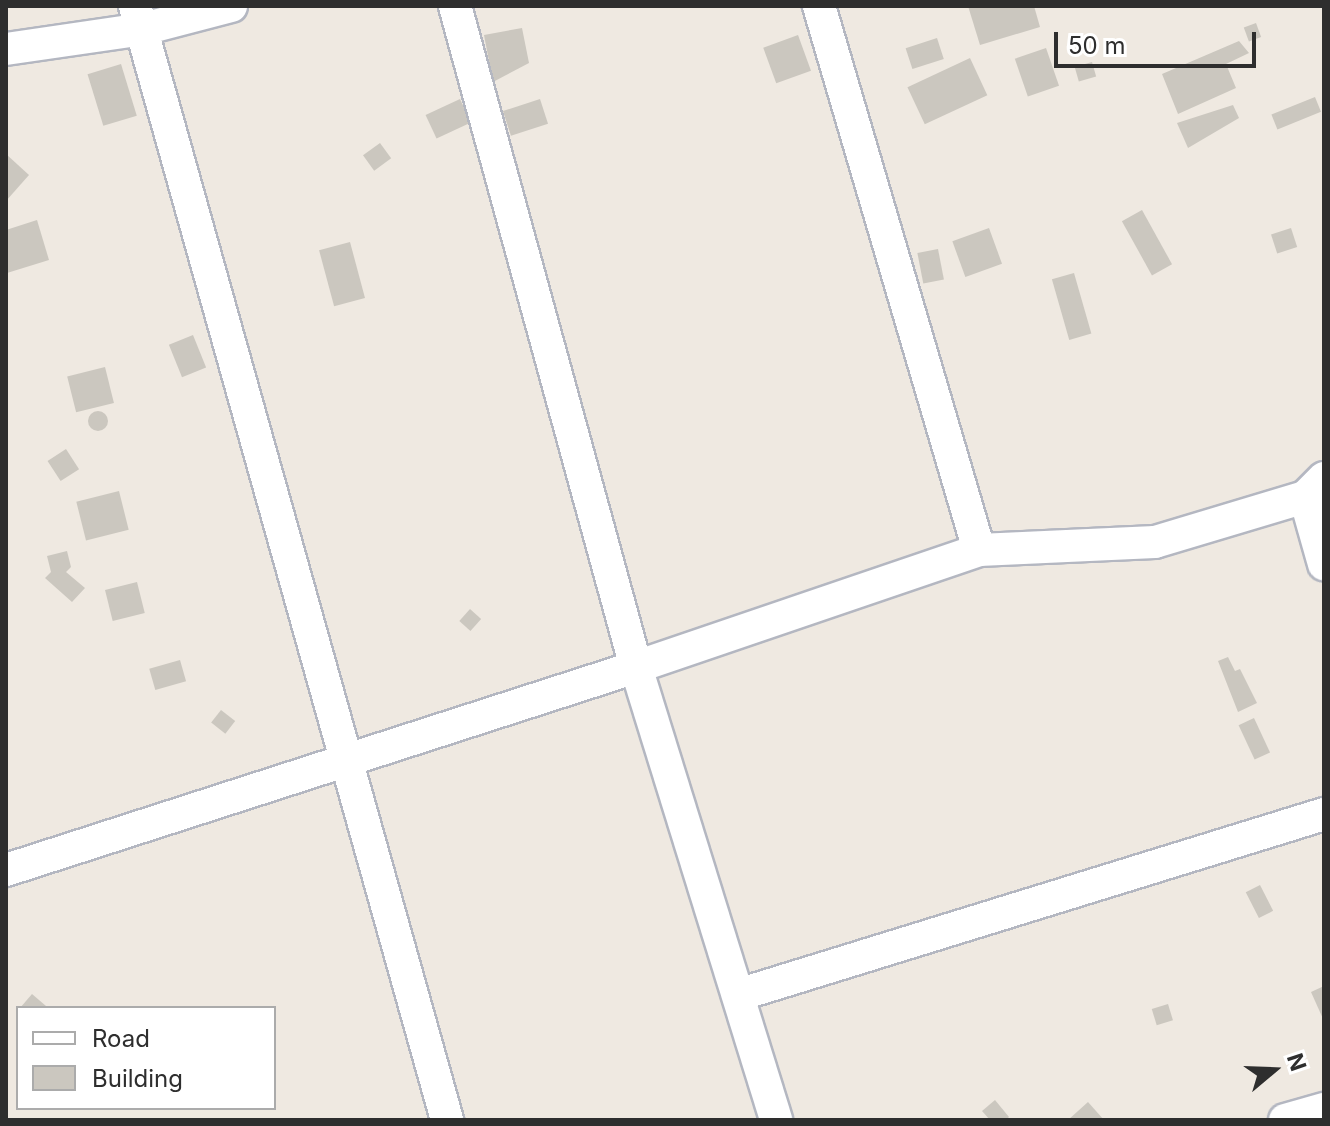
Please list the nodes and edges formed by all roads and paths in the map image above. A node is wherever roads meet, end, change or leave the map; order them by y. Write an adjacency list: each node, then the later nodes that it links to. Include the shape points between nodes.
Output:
1 (231, 6): 4 (street)
2 (455, 6): 9 (street)
3 (819, 6): 7 (street)
4 (139, 18): 5 (street); 10 (street)
5 (6, 49)
6 (1314, 488): 7 (street, via 1155,542); 8 (street)
7 (979, 550): 9 (street)
8 (1324, 564)
9 (636, 667): 10 (street); 13 (street)
10 (343, 761): 12 (street); 15 (street)
11 (1324, 814): 13 (street)
12 (6, 870)
13 (738, 995): 16 (street)
14 (1324, 1109): 17 (street)
15 (447, 1120)
16 (776, 1120)
17 (1285, 1120)

